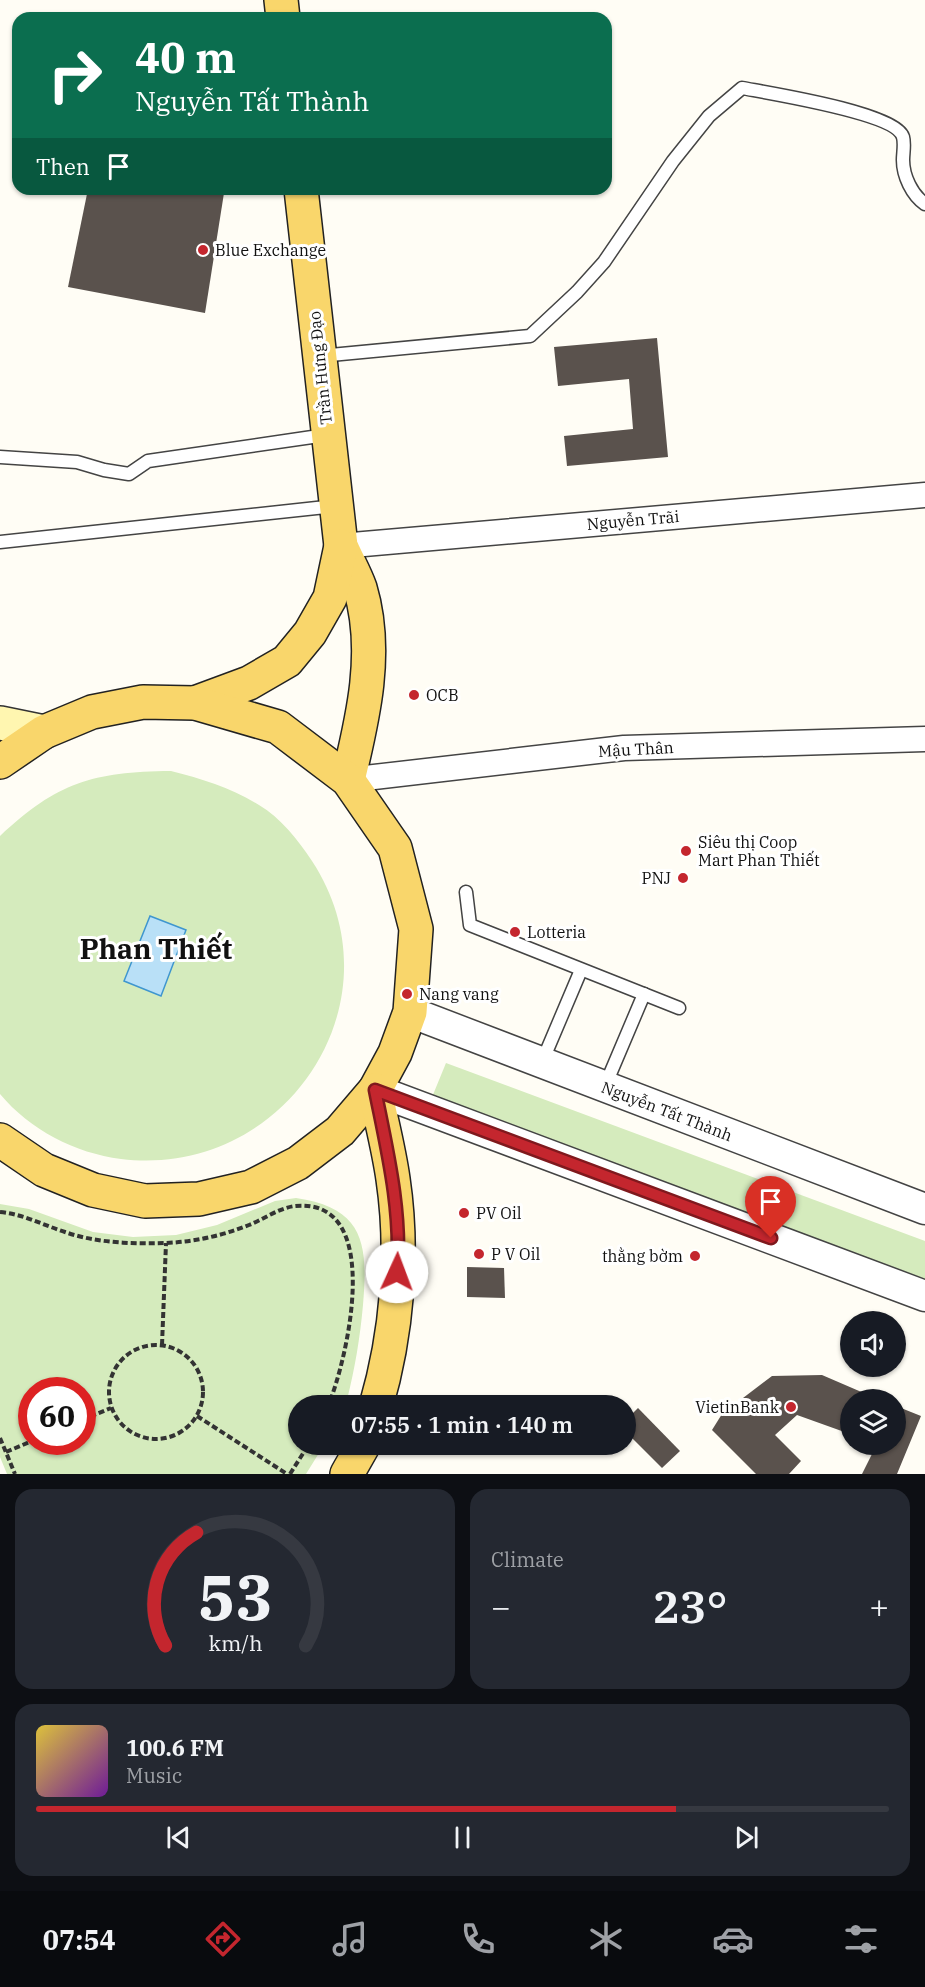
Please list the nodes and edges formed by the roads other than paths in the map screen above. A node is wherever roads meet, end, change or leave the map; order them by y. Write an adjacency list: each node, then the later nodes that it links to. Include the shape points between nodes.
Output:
1 (302, 195): 3 (main road, Trần Hưng Đạo)
2 (925, 204): 3 (lane, via 909,184 903,166 903,137 897,128 866,115 742,88 709,116 673,161 604,262 530,336)
3 (319, 357): 4 (main road, Trần Hưng Đạo)
4 (327, 435): 5 (lane, via 148,461 129,474 77,462); 7 (main road, Trần Hưng Đạo)
5 (0, 457)
6 (925, 495): 9 (street, Nguyễn Trãi)
7 (336, 506): 8 (lane); 9 (main road, Trần Hưng Đạo)
8 (0, 542)
9 (341, 546): 10 (main road, Trần Hưng Đạo, via 330,598 310,633 286,661 249,683); 15 (main road, Trần Hưng Đạo, via 360,589 368,634 368,686)
10 (195, 703): 12 (main road, via 143,702 92,712); 15 (main road, via 278,728)
11 (0, 723): 12 (main road)
12 (44, 732): 14 (main road)
13 (925, 740): 15 (street, Mậu Thân, via 624,748)
14 (0, 762)
15 (348, 780): 20 (main road, via 395,848 416,929)
16 (466, 892): 17 (lane, via 470,925)
17 (581, 970): 18 (lane); 21 (lane)
18 (644, 994): 19 (lane); 22 (lane)
19 (679, 1008)
20 (410, 1012): 21 (street, Nguyễn Tất Thành); 23 (main road, via 395,1053)
21 (542, 1063): 22 (street, Nguyễn Tất Thành)
22 (604, 1087): 25 (street, Nguyễn Tất Thành)
23 (375, 1090): 24 (main road, via 340,1131 298,1163 251,1187 199,1199 145,1201 93,1190 44,1170); 26 (street); 27 (main road, via 393,1180 399,1252 392,1332)
24 (0, 1140)
25 (925, 1209)
26 (925, 1296)
27 (378, 1395)
28 (358, 1455): 29 (main road)
29 (347, 1474)

